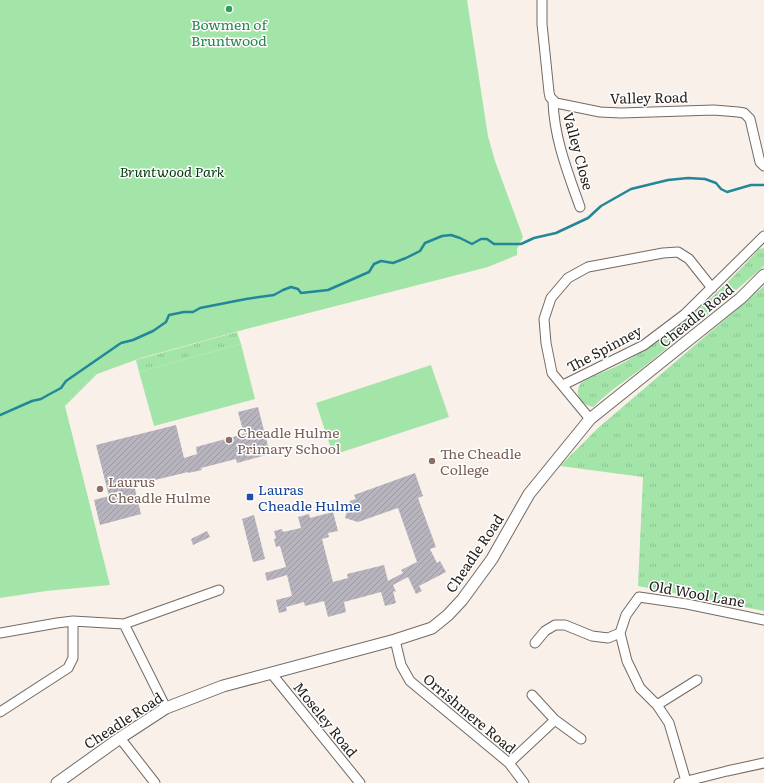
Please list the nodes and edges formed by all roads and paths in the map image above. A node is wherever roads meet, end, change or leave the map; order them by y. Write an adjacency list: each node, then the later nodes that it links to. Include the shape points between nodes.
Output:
1 (542, 0): 2 (street, via 546,71)
2 (553, 101): 3 (street, Valley Road, via 610,113 714,110 744,113 750,119 760,162); 4 (street, Valley Close, via 556,133)
3 (764, 166)
4 (580, 207)
5 (764, 236): 7 (street, The Spinney)
6 (764, 276): 9 (main road, Cheadle Road, via 741,298)
7 (712, 288): 8 (street, The Spinney, via 685,314 644,345); 8 (street, The Spinney, via 689,259 678,252 663,252 588,267 568,278 551,298 544,319 552,373)
8 (563, 385): 9 (street, The Spinney)
9 (590, 419): 16 (main road, Cheadle Road, via 529,494 492,558 462,600 432,628)
10 (219, 590): 13 (street)
11 (764, 620): 15 (street, Old Wool Lane, via 638,597 626,615)
12 (72, 621): 13 (street); 14 (street); 23 (street, via 73,658 68,668)
13 (124, 624): 22 (street)
14 (0, 634)
15 (620, 634): 17 (street, via 608,638 592,636 565,625 555,625 545,631); 21 (street, via 627,661 640,688)
16 (395, 640): 18 (main road, Cheadle Road); 27 (street, Orrishmere Road, via 401,665 410,681)
17 (535, 643)
18 (271, 674): 22 (main road, Cheadle Road, via 223,686); 32 (street, Moseley Road)
19 (697, 680): 21 (street)
20 (532, 695): 24 (street)
21 (657, 705): 29 (street, via 669,723)
22 (166, 708): 25 (main road, Cheadle Road)
23 (0, 712)
24 (555, 720): 26 (street); 27 (street)
25 (120, 738): 30 (main road, Cheadle Road); 31 (street)
26 (581, 739)
27 (509, 763): 33 (street, Orrishmere Road)
28 (764, 763): 29 (street)
29 (682, 782)
30 (57, 783)
31 (155, 783)
32 (360, 783)
33 (524, 783)

